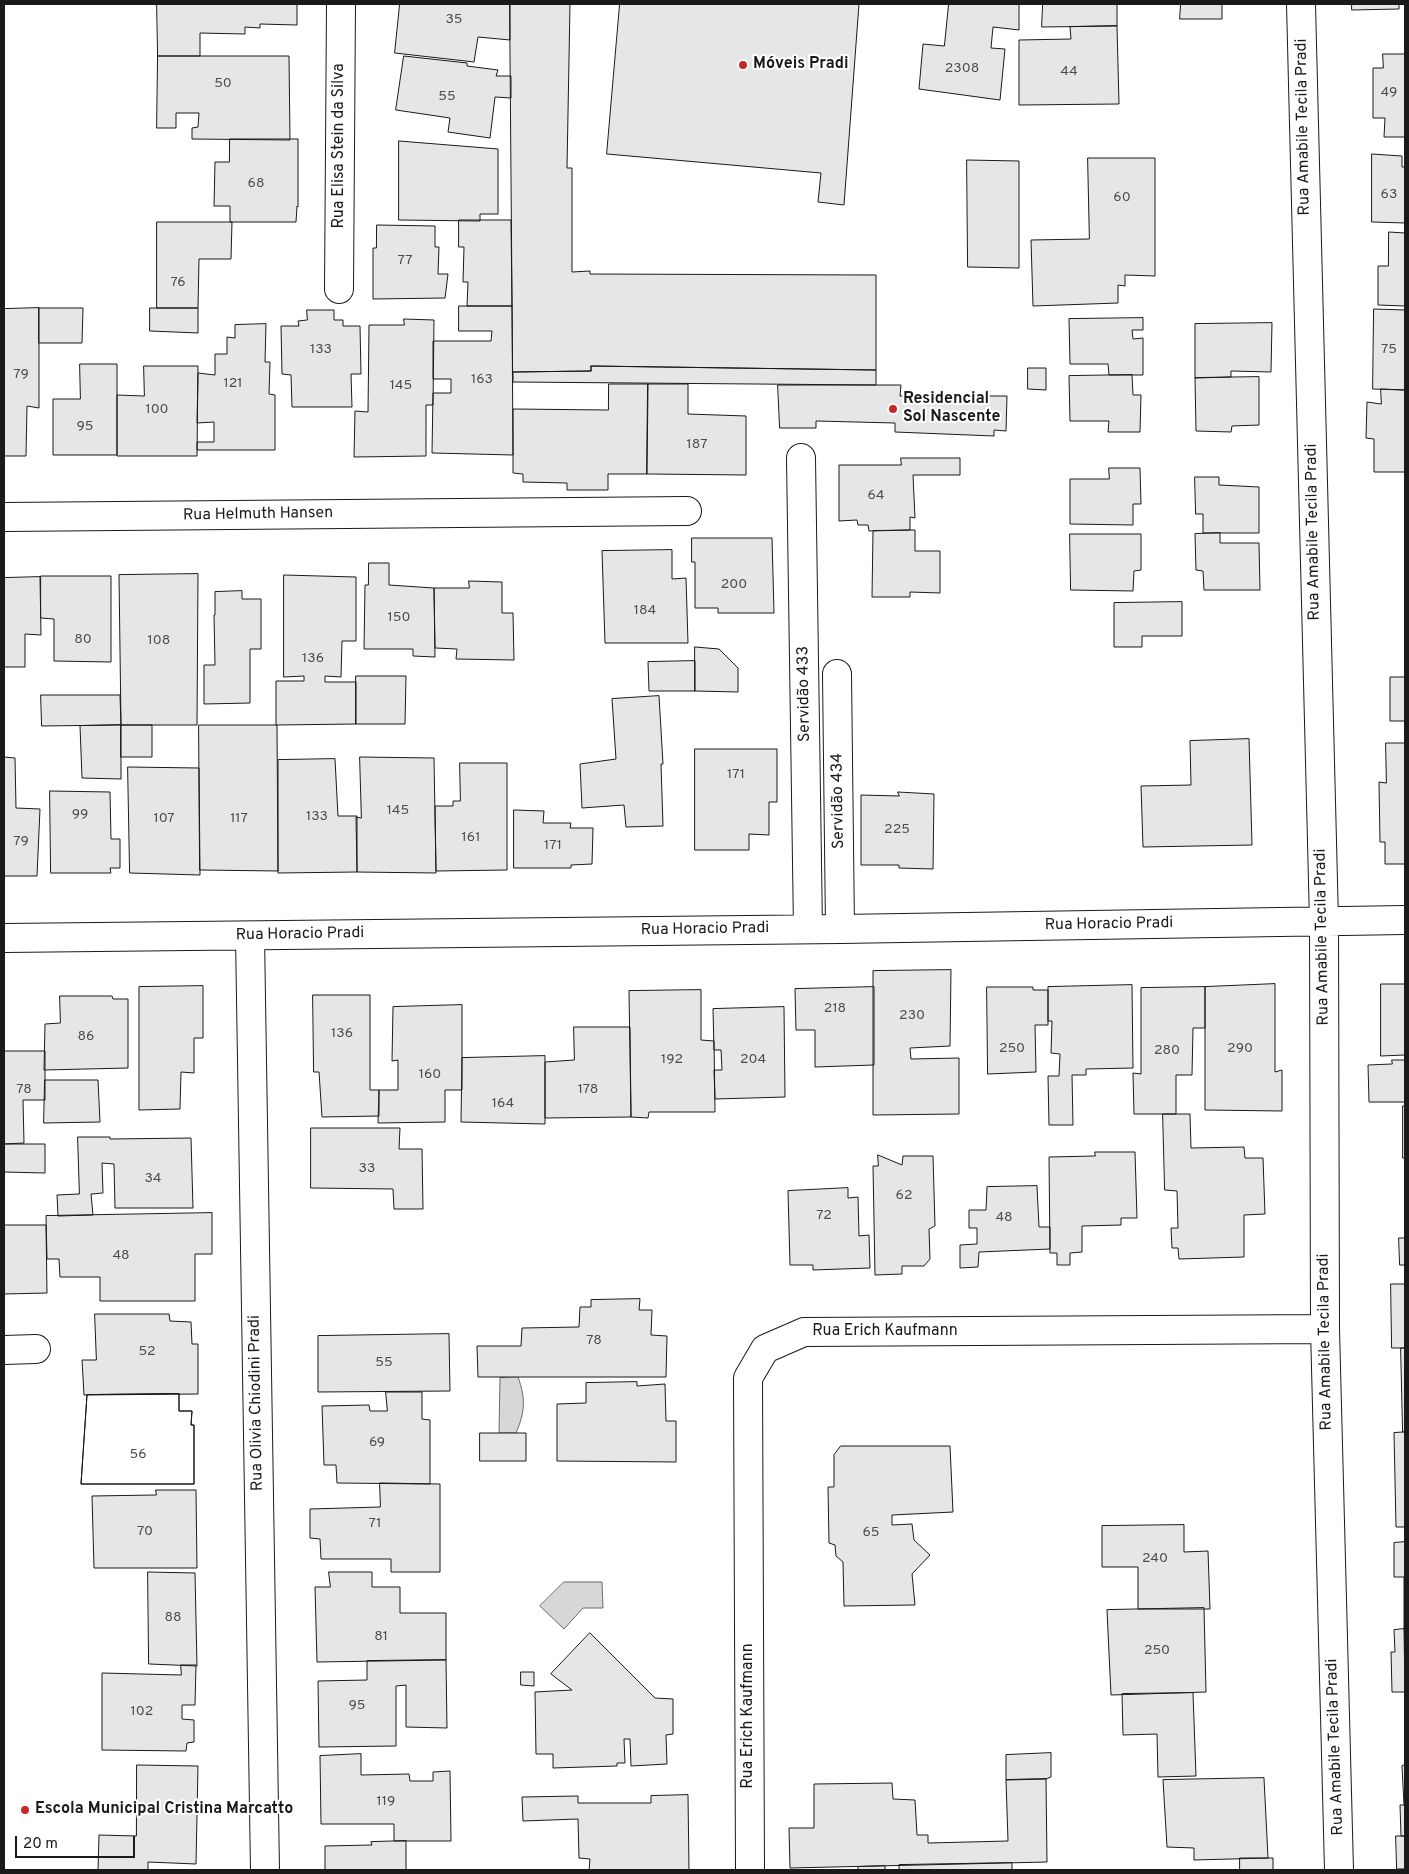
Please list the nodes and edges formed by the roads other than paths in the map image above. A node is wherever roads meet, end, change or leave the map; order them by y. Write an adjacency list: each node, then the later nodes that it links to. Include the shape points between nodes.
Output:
1 (341, 4): 3 (street, Rua Elisa Stein da Silva)
2 (1301, 4): 9 (street, Rua Amabile Tecila Pradi)
3 (339, 289)
4 (801, 458): 10 (street, Servidão 433)
5 (687, 511): 6 (street, Rua Helmuth Hansen)
6 (4, 517)
7 (837, 674): 11 (street, Servidão 434)
8 (1405, 920): 9 (street, Rua Horacio Pradi)
9 (1324, 921): 11 (street, Rua Horacio Pradi); 14 (street, Rua Amabile Tecila Pradi)
10 (808, 929): 11 (street, Rua Horacio Pradi); 12 (street, Rua Horacio Pradi)
11 (840, 929)
12 (250, 936): 13 (street, Rua Horacio Pradi); 17 (street, Rua Olivia Chiodini Pradi)
13 (4, 938)
14 (1325, 1329): 18 (street, Rua Erich Kaufmann, via 804,1332 765,1349 748,1378); 19 (street, Rua Amabile Tecila Pradi)
15 (36, 1349): 16 (street)
16 (4, 1350)
17 (265, 1870)
18 (750, 1870)
19 (1340, 1870)

